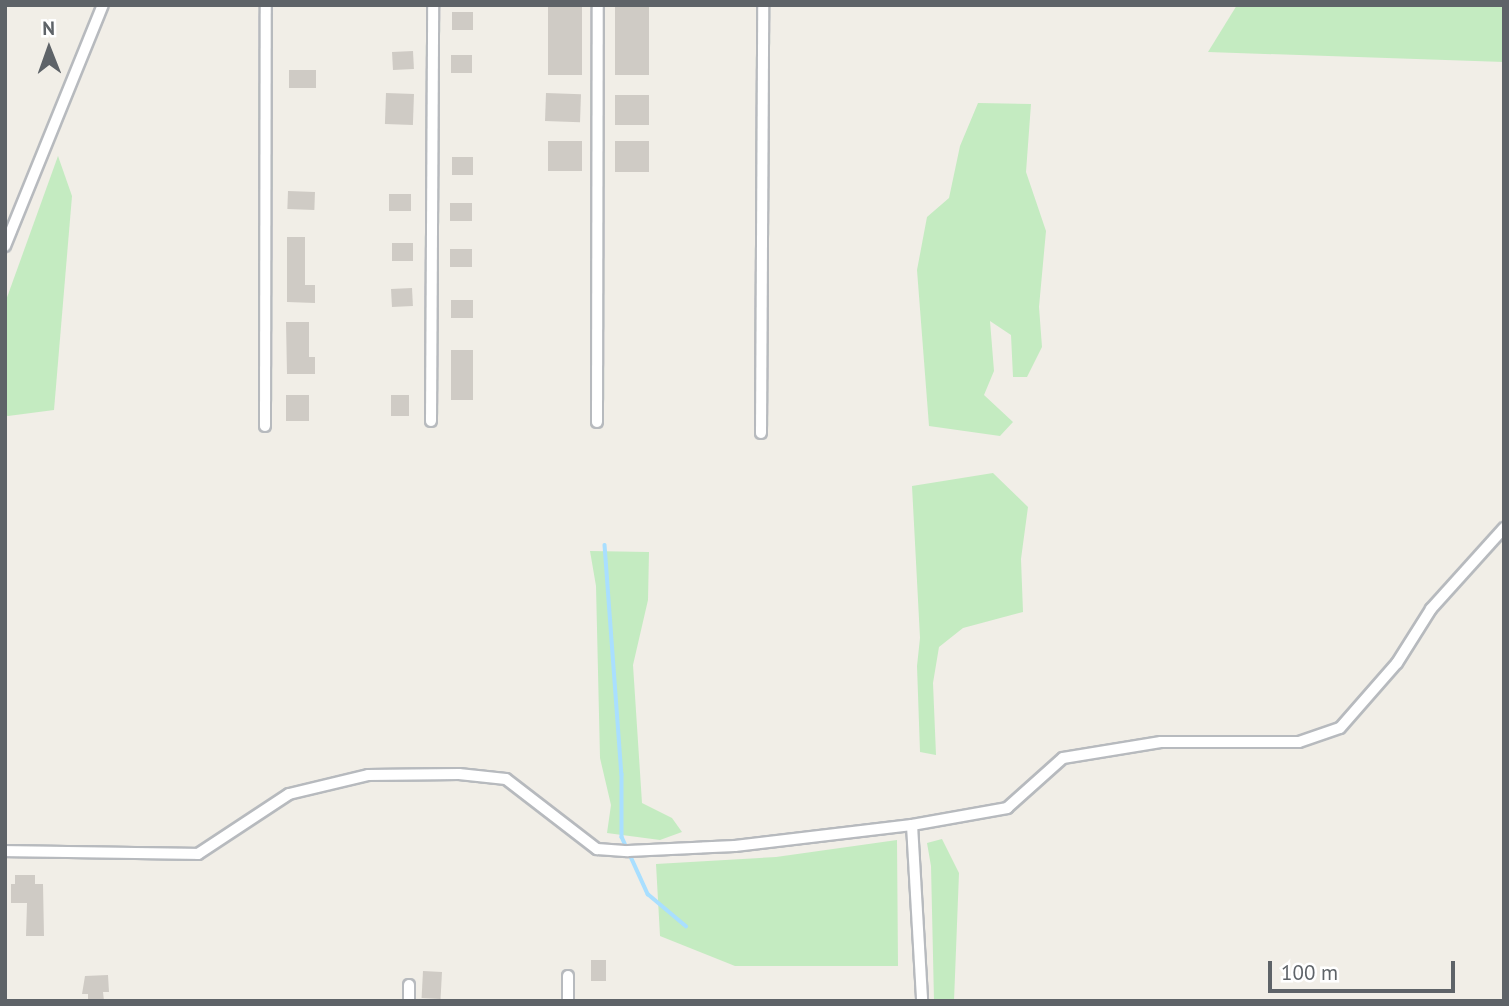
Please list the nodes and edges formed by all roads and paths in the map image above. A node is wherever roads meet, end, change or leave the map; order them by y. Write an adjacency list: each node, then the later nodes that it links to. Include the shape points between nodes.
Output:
1 (103, 5): 6 (street)
2 (266, 5): 9 (street)
3 (433, 5): 7 (street)
4 (598, 5): 8 (street)
5 (763, 5): 10 (street)
6 (5, 247)
7 (431, 421)
8 (597, 422)
9 (265, 426)
10 (761, 433)
11 (1504, 528): 12 (street, via 1431,609 1397,663 1340,728 1299,742 1161,741 1063,758 1007,808)
12 (912, 825): 13 (street, via 735,846 597,849 506,779 459,774 368,775 289,793 198,854); 18 (street)
13 (5, 851)
14 (568, 976): 17 (street)
15 (409, 985): 16 (street)
16 (409, 1001)
17 (568, 1001)
18 (922, 1001)

